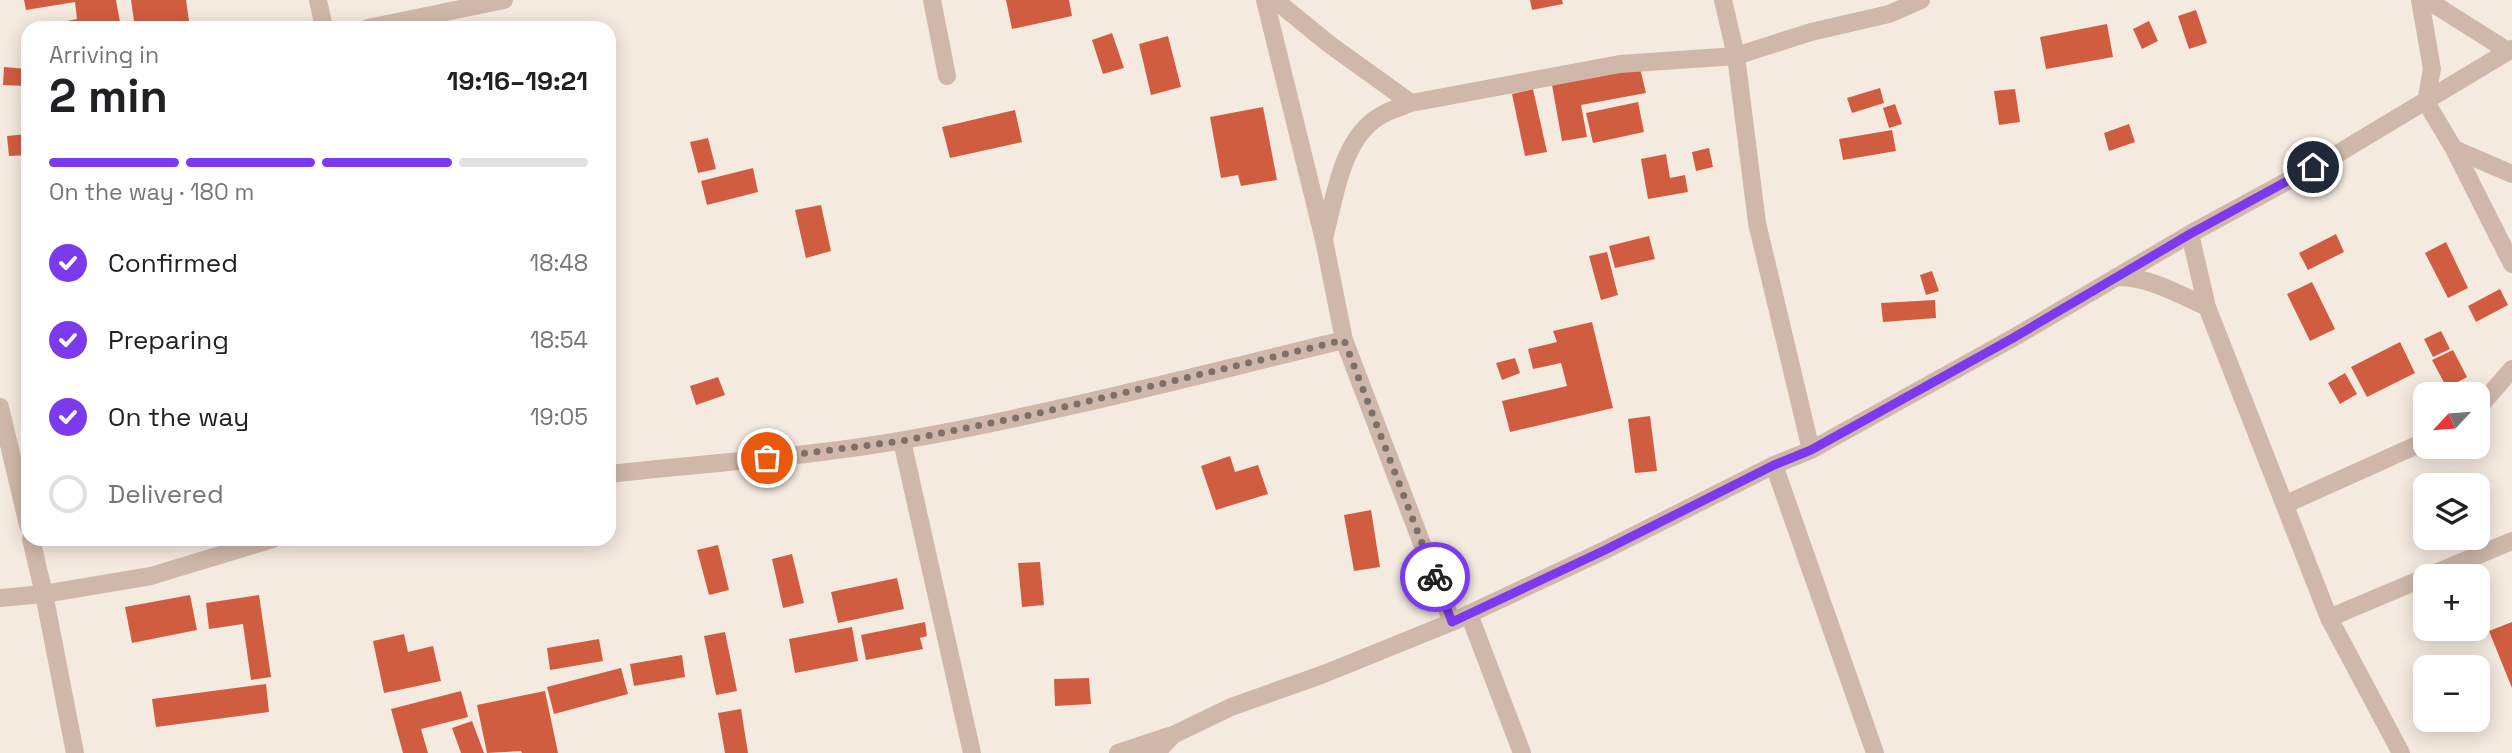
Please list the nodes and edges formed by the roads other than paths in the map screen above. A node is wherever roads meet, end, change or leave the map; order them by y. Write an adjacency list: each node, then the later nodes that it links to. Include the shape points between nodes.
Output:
1 (318, 0): 10 (street)
2 (504, 0): 11 (street)
3 (932, 0): 14 (street)
4 (1265, 0): 20 (street)
5 (1275, 0): 16 (street)
6 (1723, 0): 13 (street)
7 (1922, 0): 13 (street)
8 (2420, 0): 15 (street, via 2432,69)
9 (2427, 0): 12 (street)
10 (322, 21)
11 (402, 21)
12 (2510, 50): 15 (street)
13 (1736, 56): 16 (street, via 1620,64); 30 (street, via 1757,223)
14 (947, 76)
15 (2426, 102): 17 (street); 19 (street)
16 (1411, 103): 20 (street, via 1380,116 1360,132 1346,159)
17 (2454, 149): 18 (street); 21 (street)
18 (2512, 174)
19 (2190, 234): 22 (street); 23 (street)
20 (1324, 240): 24 (street)
21 (2512, 264)
22 (2116, 277): 23 (street, via 2133,277); 30 (street)
23 (2207, 307): 34 (street)
24 (1344, 340): 28 (street); 42 (street)
25 (2512, 369): 26 (street)
26 (2490, 394)
27 (0, 407): 33 (street)
28 (902, 441): 32 (street); 46 (street)
29 (2413, 447): 34 (street)
30 (1811, 450): 31 (street)
31 (1774, 465): 42 (street); 50 (street)
32 (616, 473)
33 (21, 496)
34 (2286, 504): 43 (street)
35 (2512, 541): 38 (street)
36 (33, 546): 40 (street)
37 (250, 546): 40 (street, via 151,576)
38 (2456, 564)
39 (2413, 582): 43 (street)
40 (44, 594): 41 (street); 45 (street)
41 (0, 598)
42 (1460, 618): 44 (street); 49 (street)
43 (2329, 618): 51 (street)
44 (1173, 734): 47 (street); 48 (street)
45 (75, 753)
46 (972, 753)
47 (1118, 753)
48 (1156, 753)
49 (1522, 753)
50 (1875, 753)
51 (2401, 753)

